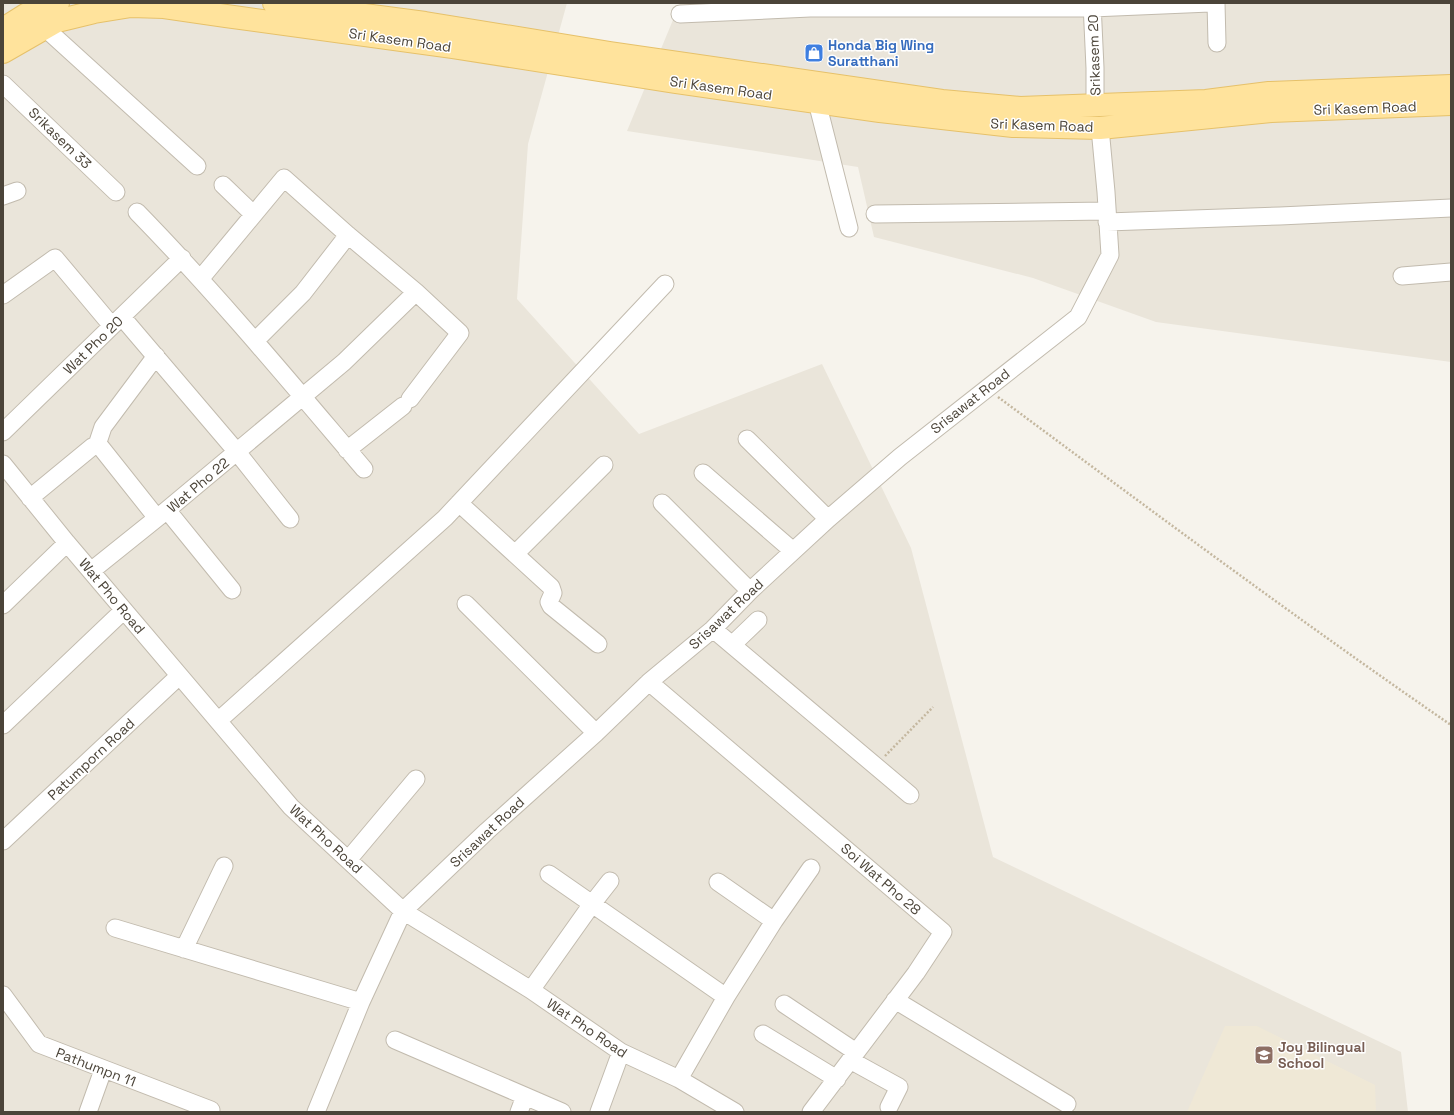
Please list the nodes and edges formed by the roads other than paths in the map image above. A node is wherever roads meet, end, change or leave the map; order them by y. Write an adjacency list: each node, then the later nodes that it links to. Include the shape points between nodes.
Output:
1 (58, 3): 8 (main road, via 27,14)
2 (274, 3): 11 (main road, Sri Kasem Road, via 425,23 602,52)
3 (1210, 3): 5 (street)
4 (1216, 3): 9 (street)
5 (1092, 5): 6 (street, via 810,8); 16 (street, Srikasem 20)
6 (680, 14)
7 (45, 28): 10 (main road, Sri Kasem Road); 11 (main road, Sri Kasem Road, via 57,21 94,12 132,6 164,7 453,47); 18 (street)
8 (3, 29)
9 (1217, 43)
10 (3, 52)
11 (676, 72): 14 (main road, Sri Kasem Road); 16 (main road, Sri Kasem Road, via 1020,108)
12 (3, 84): 20 (street, Srikasem 33)
13 (1451, 86): 16 (main road, Sri Kasem Road, via 1269,93 1206,101)
14 (816, 102): 17 (main road, Sri Kasem Road, via 1013,126); 26 (street)
15 (1451, 104): 17 (main road, Sri Kasem Road, via 1271,111)
16 (1095, 106)
17 (1100, 128): 25 (street, Srisawat Road)
18 (197, 166)
19 (223, 185): 23 (street)
20 (116, 192)
21 (1451, 208): 25 (street, via 1280,216)
22 (137, 212): 28 (street)
23 (253, 214): 27 (street, via 284,178); 31 (street)
24 (875, 214): 25 (street)
25 (1107, 216): 53 (street, Srisawat Road, via 1110,255 1078,317 900,457)
26 (849, 228)
27 (348, 235): 33 (street); 36 (street, via 303,293)
28 (182, 258): 31 (street); 35 (street, Wat Pho 20)
29 (1451, 272): 30 (street)
30 (1402, 276)
31 (201, 278): 36 (street)
32 (665, 284): 49 (street)
33 (416, 292): 38 (street, Wat Pho 22, via 344,362); 42 (street, via 460,333 406,402)
34 (3, 295): 35 (street, via 55,258)
35 (117, 321): 37 (street); 39 (street, Wat Pho 20)
36 (255, 341): 38 (street)
37 (156, 356): 41 (street, via 103,428); 43 (street)
38 (303, 396): 42 (street); 43 (street, Wat Pho 22)
39 (3, 432)
40 (747, 439): 53 (street)
41 (97, 446): 48 (street, via 92,446); 51 (street, via 102,447)
42 (347, 450): 45 (street)
43 (237, 452): 51 (street, Wat Pho 22); 52 (street)
44 (604, 465): 56 (street)
45 (364, 469)
46 (5, 472): 48 (street, Wat Pho Road)
47 (703, 473): 55 (street)
48 (30, 498): 54 (street, Wat Pho Road)
49 (459, 503): 56 (street); 69 (street)
50 (662, 503): 59 (street)
51 (162, 514): 57 (street, Wat Pho 22); 58 (street)
52 (290, 519)
53 (828, 519): 55 (street, Srisawat Road)
54 (67, 543): 57 (street, Wat Pho Road); 61 (street)
55 (793, 551): 59 (street, Srisawat Road)
56 (515, 554): 65 (street, via 551,587 551,606)
57 (91, 571): 62 (street, Wat Pho Road)
58 (232, 590)
59 (750, 591): 64 (street, Srisawat Road)
60 (466, 604): 71 (street)
61 (3, 605)
62 (124, 610): 67 (street, Wat Pho Road); 70 (street)
63 (758, 620): 66 (street)
64 (713, 629): 66 (street); 68 (street, Srisawat Road)
65 (598, 644)
66 (732, 645): 73 (street)
67 (179, 676): 69 (street, Wat Pho Road); 74 (street, Patumporn Road)
68 (649, 682): 71 (street, Srisawat Road); 89 (street, Soi Wat Pho 28, via 943,932)
69 (218, 721): 75 (street, Wat Pho Road, via 291,807)
70 (3, 725)
71 (596, 733): 82 (street, Srisawat Road)
72 (416, 779): 75 (street)
73 (910, 796)
74 (3, 841)
75 (348, 860): 82 (street, Wat Pho Road)
76 (224, 866): 85 (street)
77 (811, 868): 83 (street)
78 (549, 874): 81 (street)
79 (610, 881): 81 (street)
80 (718, 882): 83 (street)
81 (592, 904): 86 (street); 88 (street)
82 (403, 911): 86 (street, Wat Pho Road); 90 (street, Srisawat Road)
83 (774, 921): 88 (street)
84 (115, 928): 85 (street)
85 (184, 949): 90 (street)
86 (531, 990): 94 (street, Wat Pho Road)
87 (3, 995): 96 (street, Pathumpn 11, via 39,1044)
88 (726, 997): 98 (street)
89 (895, 1000): 95 (street, Soi Wat Pho 28); 100 (street)
90 (361, 1002): 104 (street, Srisawat Road)
91 (784, 1004): 95 (street)
92 (763, 1034): 97 (street)
93 (395, 1040): 99 (street)
94 (621, 1052): 98 (street, Wat Pho Road); 107 (street)
95 (853, 1056): 97 (street, Soi Wat Pho 28); 101 (street, via 899,1087)
96 (103, 1070): 102 (street, Pathumpn 11); 103 (street)
97 (836, 1078): 109 (street, Soi Wat Pho 28)
98 (679, 1079): 108 (street, Wat Pho Road)
99 (525, 1096): 105 (street); 106 (street)
100 (1067, 1104)
101 (889, 1107)
102 (211, 1110)
103 (88, 1112)
104 (316, 1112)
105 (519, 1112)
106 (562, 1112)
107 (599, 1112)
108 (735, 1112)
109 (811, 1112)

